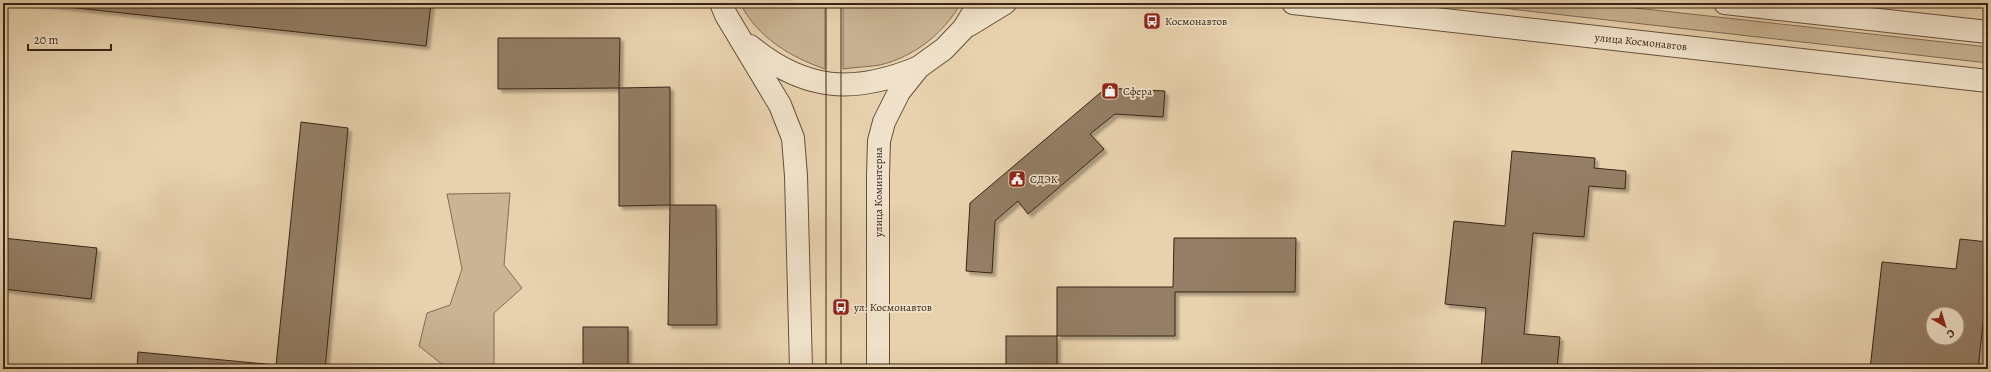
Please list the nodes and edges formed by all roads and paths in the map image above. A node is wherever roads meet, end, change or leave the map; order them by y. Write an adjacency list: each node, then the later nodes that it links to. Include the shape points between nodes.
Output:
1 (979, 3): 7 (street, улица Коминтерна)
2 (1005, 3): 7 (street)
3 (1293, 3): 10 (street, улица Космонавтов)
4 (1725, 3): 6 (street)
5 (722, 7): 9 (street, via 744,41 769,61 797,76 826,83 859,85 890,79); 11 (street, via 780,105 793,138)
6 (1863, 11): 8 (street)
7 (964, 28): 9 (street, улица Коминтерна, via 944,49)
8 (1988, 32)
9 (919, 67): 12 (street, улица Коминтерна, via 899,92 884,122 879,141)
10 (1988, 81)
11 (801, 369)
12 (878, 369)

